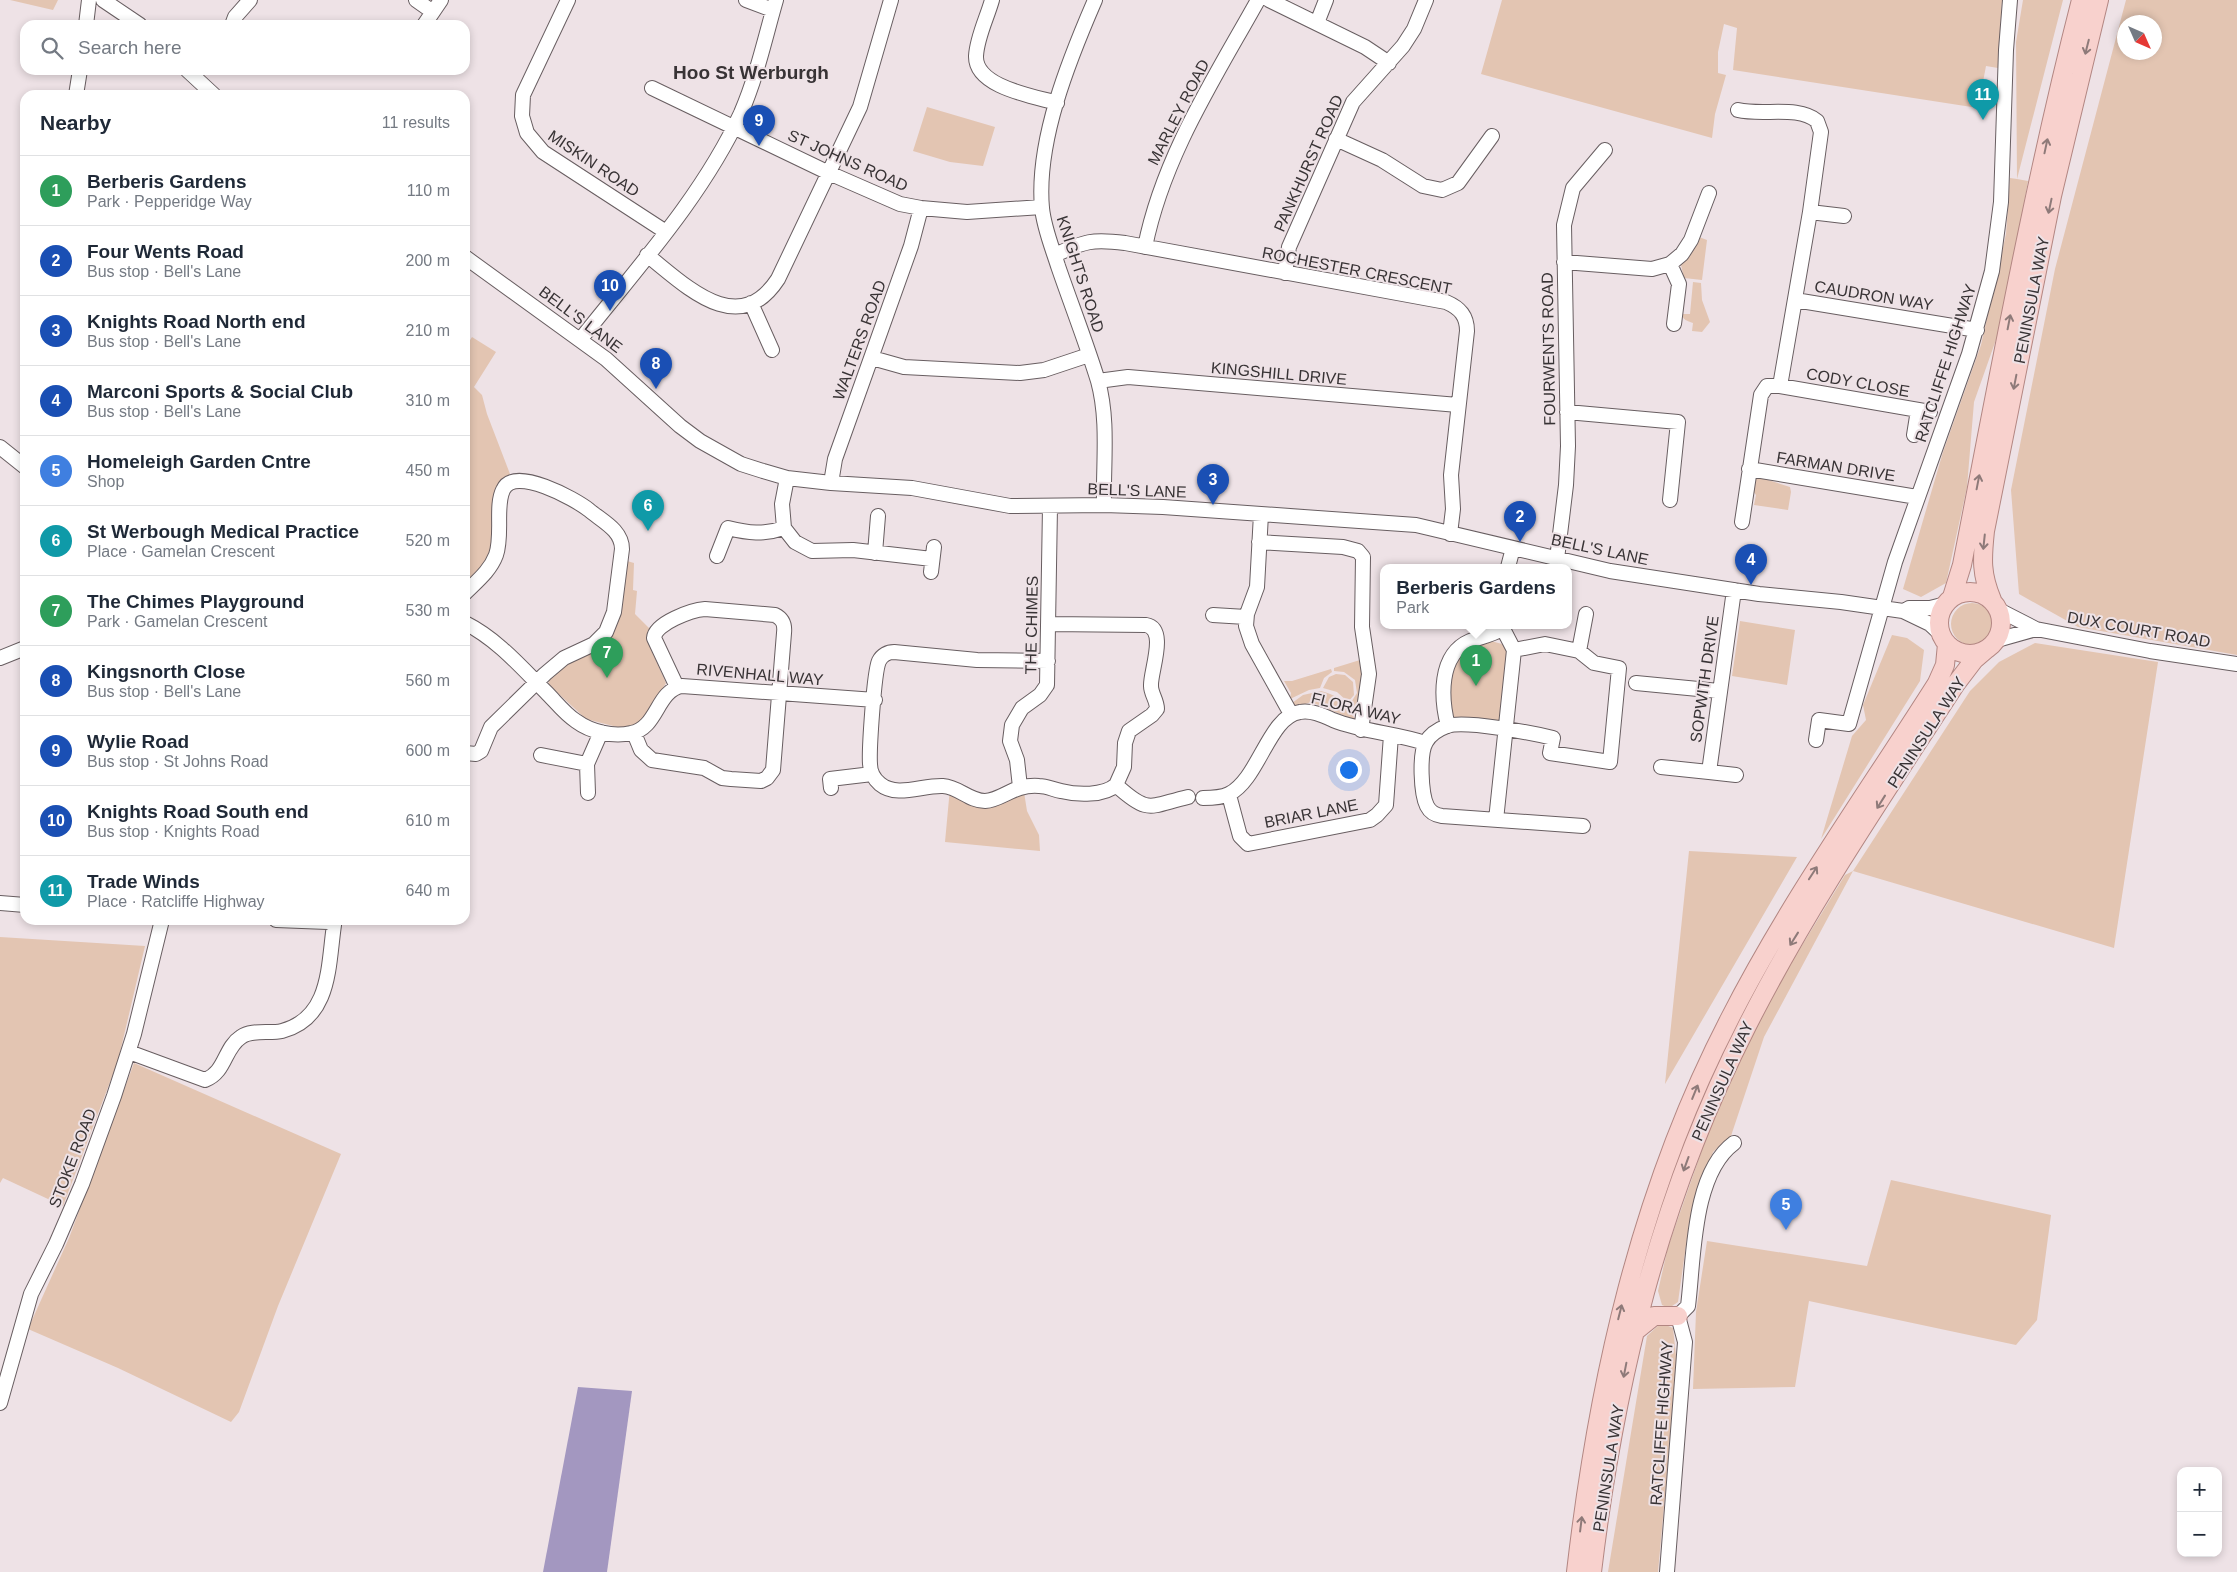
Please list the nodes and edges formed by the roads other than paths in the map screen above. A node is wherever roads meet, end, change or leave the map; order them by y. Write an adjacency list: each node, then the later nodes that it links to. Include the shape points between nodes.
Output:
1 (89, 0): 19 (street)
2 (103, 0): 20 (street)
3 (250, 0): 21 (street)
4 (416, 0): 18 (street)
5 (568, 0): 42 (street, MISKIN ROAD, via 523,95 522,116 527,133 543,152)
6 (746, 0): 17 (street)
7 (891, 0): 36 (street, via 860,107)
8 (992, 0): 30 (street, via 977,51 976,62 981,72 993,83)
9 (1095, 0): 30 (street, KNIGHTS ROAD)
10 (1258, 0): 43 (street, MARLEY ROAD, via 1172,158 1155,204)
11 (1269, 0): 23 (street)
12 (1326, 0): 23 (street)
13 (1426, 0): 24 (street, PANKHURST ROAD, via 1412,33)
14 (2010, 0): 53 (street, RATCLIFFE HIGHWAY, via 1999,221 1992,271)
15 (2081, 0): 86 (main road, PENINSULA WAY, one-way to 15, via 1962,565 2045,147)
16 (2098, 0): 87 (main road, PENINSULA WAY, one-way to 87, via 2052,196 1986,531 1982,568 1984,582)
17 (774, 5): 32 (street, via 758,70)
18 (437, 6): 22 (street)
19 (87, 20)
20 (133, 20)
21 (234, 20)
22 (427, 20)
23 (1317, 23): 24 (street, via 1378,54)
24 (1389, 63): 34 (street, PANKHURST ROAD, via 1353,102)
25 (79, 75): 28 (street)
26 (194, 75): 29 (street)
27 (652, 88): 32 (street, ST JOHNS ROAD)
28 (77, 90)
29 (209, 90)
30 (1057, 103): 38 (street, KNIGHTS ROAD, via 1044,163)
31 (1738, 110): 40 (street, via 1758,114 1795,112 1817,120 1820,149)
32 (734, 127): 36 (street, ST JOHNS ROAD); 42 (street, via 713,165)
33 (1492, 136): 34 (street, via 1458,183 1442,190 1423,186 1382,160)
34 (1336, 139): 49 (street, PANKHURST ROAD, via 1290,247)
35 (1605, 150): 47 (street, FOURWENTS ROAD, via 1580,177 1569,198 1564,225)
36 (829, 173): 39 (street, ST JOHNS ROAD, via 886,199); 51 (street, via 778,280 769,291)
37 (1709, 193): 48 (street, via 1691,240)
38 (1042, 207): 39 (street, ST JOHNS ROAD, via 967,212); 45 (street, KNIGHTS ROAD)
39 (921, 208): 57 (street, WALTERS ROAD)
40 (1810, 212): 41 (street); 50 (street)
41 (1844, 216)
42 (666, 232): 44 (street)
43 (1145, 247): 45 (street, ROCHESTER CRESCENT, via 1098,240 1078,244); 49 (street, ROCHESTER CRESCENT)
44 (647, 255): 51 (street, via 710,302 730,306); 54 (street)
45 (1054, 255): 56 (street, KNIGHTS ROAD)
46 (470, 262): 54 (street, BELL'S LANE)
47 (1564, 262): 48 (street, via 1652,269); 61 (street, FOURWENTS ROAD)
48 (1670, 264): 52 (street, via 1679,284)
49 (1285, 273): 60 (street, ROCHESTER CRESCENT, via 1446,302 1457,308 1465,317 1467,331)
50 (1795, 300): 53 (street, CAUDRON WAY); 59 (street)
51 (751, 303): 55 (street)
52 (1673, 324)
53 (1977, 330): 68 (street, RATCLIFFE HIGHWAY)
54 (580, 340): 66 (street, BELL'S LANE, via 621,371 700,441 741,464)
55 (772, 350)
56 (1089, 355): 57 (street, via 1044,370 1020,373 904,367); 58 (street, KNIGHTS ROAD)
57 (872, 358): 67 (street, WALTERS ROAD, via 835,459)
58 (1098, 381): 60 (street, KINGSHILL DRIVE, via 1128,378); 70 (street, KNIGHTS ROAD, via 1104,413)
59 (1780, 386): 62 (street, CODY CLOSE, via 1924,411); 65 (street, via 1772,384 1764,389)
60 (1458, 405): 76 (street, ROCHESTER CRESCENT, via 1450,484 1453,510)
61 (1567, 412): 69 (street, via 1678,422); 81 (street, FOURWENTS ROAD, via 1566,485)
62 (1914, 435)
63 (0, 447): 64 (street)
64 (20, 463)
65 (1749, 469): 68 (street, FARMAN DRIVE); 74 (street)
66 (787, 478): 67 (street, BELL'S LANE); 75 (street, via 782,504)
67 (831, 483): 71 (street, BELL'S LANE, via 897,486 1000,505)
68 (1917, 497): 88 (street, RATCLIFFE HIGHWAY)
69 (1670, 500)
70 (1104, 505): 71 (street, BELL'S LANE); 72 (street, BELL'S LANE)
71 (1050, 507): 93 (street, THE CHIMES)
72 (1261, 514): 76 (street, BELL'S LANE, via 1416,525); 77 (street)
73 (878, 516): 79 (street)
74 (1742, 522)
75 (784, 528): 79 (street, via 795,542 812,550); 80 (street, via 765,534 728,528)
76 (1450, 534): 78 (street, BELL'S LANE)
77 (1259, 542): 92 (street, via 1257,588); 115 (street, via 1344,547 1358,551 1363,557 1362,627 1369,674)
78 (1513, 548): 81 (street, BELL'S LANE); 83 (street)
79 (875, 553): 82 (street)
80 (718, 556)
81 (1557, 559): 85 (street, BELL'S LANE, via 1610,571)
82 (932, 560)
83 (1509, 564)
84 (470, 588): 106 (street, via 495,557 501,494 511,482 532,483 554,490 587,509 620,536 622,549 610,626 594,644 564,658)
85 (1734, 590): 88 (street, BELL'S LANE); 109 (street, SOPWITH DRIVE)
86 (1949, 601): 87 (main road, via 1967,592 1977,592); 89 (street, BELL'S LANE, via 1926,609); 98 (main road, via 1940,618)
87 (1996, 605): 97 (street, DUX COURT ROAD); 99 (main road, via 2002,622)
88 (1883, 607): 89 (street, BELL'S LANE); 119 (street, RATCLIFFE HIGHWAY, via 1849,724 1819,720)
89 (1903, 611): 98 (street, BELL'S LANE, via 1931,625)
90 (1586, 614): 102 (street)
91 (1213, 615): 92 (street)
92 (1246, 617): 112 (street, via 1252,644)
93 (1048, 624): 104 (street, THE CHIMES); 128 (street, via 1146,625 1152,626 1156,632 1151,686 1156,709 1129,731 1124,767)
94 (470, 626): 106 (street, via 492,640)
95 (1498, 629): 113 (street, via 1469,642 1448,665 1442,703)
96 (1503, 629): 101 (street)
97 (2036, 629): 99 (street, DUX COURT ROAD); 105 (street, DUX COURT ROAD)
98 (1945, 640): 99 (main road, via 1964,653 1974,654); 147 (main road, PENINSULA WAY, one-way to 98, via 1590,1461 1607,1369 1630,1273 1670,1152 1705,1070 1761,960 1796,899 1937,683 1945,665)
99 (1992, 644): 143 (main road, PENINSULA WAY, one-way to 143, via 1974,660 1955,685 1784,956 1717,1087 1686,1163)
100 (20, 650): 103 (street)
101 (1514, 650): 102 (street, via 1544,644); 114 (street)
102 (1579, 651): 114 (street, via 1594,663 1619,668 1610,762 1550,753 1553,738)
103 (0, 658)
104 (1048, 661): 111 (street, via 977,660 891,652 878,664); 129 (street, THE CHIMES, via 1046,688 1022,708 1010,731)
105 (2237, 664)
106 (536, 682): 116 (street, via 576,721); 121 (street, via 491,727 481,751)
107 (1636, 683): 109 (street)
108 (677, 687): 110 (street, RIVENHALL WAY); 110 (street, via 654,635 662,626 705,609 775,615 783,621); 117 (street, RIVENHALL WAY, via 666,694 649,722)
109 (1719, 691): 125 (street, SOPWITH DRIVE)
110 (779, 693): 111 (street, RIVENHALL WAY); 117 (street, via 773,770 761,781 722,778 704,768 652,760 642,750)
111 (875, 700): 126 (street)
112 (1291, 714): 115 (street, FLORA WAY, via 1318,714); 132 (street, FLORA WAY, via 1281,724 1248,777)
113 (1448, 726): 114 (street); 120 (street, via 1434,733)
114 (1504, 729): 135 (street)
115 (1362, 730): 118 (street, FLORA WAY)
116 (601, 732): 117 (street); 123 (street)
117 (634, 733)
118 (1391, 735): 120 (street, FLORA WAY); 132 (street, BRIAR LANE, via 1387,801 1381,812 1370,820 1248,844 1240,836)
119 (1816, 740)
120 (1425, 743): 135 (street, via 1423,788 1430,811 1442,816)
121 (470, 753)
122 (541, 755): 123 (street)
123 (587, 764): 131 (street)
124 (1662, 767): 125 (street)
125 (1709, 772): 127 (street)
126 (872, 774): 129 (street, via 892,790 948,786 982,801); 130 (street, via 830,779)
127 (1736, 775)
128 (1116, 785): 129 (street, via 1096,792); 133 (street, via 1136,802 1150,807)
129 (1020, 787)
130 (830, 788)
131 (588, 794)
132 (1229, 795): 134 (street)
133 (1188, 798)
134 (1203, 798)
135 (1496, 820): 136 (street)
136 (1582, 826)
137 (0, 903): 138 (street)
138 (20, 905)
139 (161, 925): 141 (street, STOKE ROAD)
140 (334, 925): 141 (street, via 325,991 318,1007 297,1025 282,1031 242,1035 232,1045 218,1072 205,1080)
141 (129, 1052): 146 (street, STOKE ROAD, via 82,1184 31,1294)
142 (1734, 1143): 144 (street, via 1726,1149 1712,1173 1696,1224 1688,1306)
143 (1650, 1268): 144 (main road, via 1654,1305); 145 (main road, PENINSULA WAY)
144 (1670, 1315): 145 (main road, via 1654,1316); 149 (street, RATCLIFFE HIGHWAY, via 1686,1342)
145 (1632, 1333): 148 (main road, PENINSULA WAY, one-way to 148, via 1608,1456)
146 (0, 1403)
147 (1576, 1572)
148 (1592, 1572)
149 (1667, 1572)

